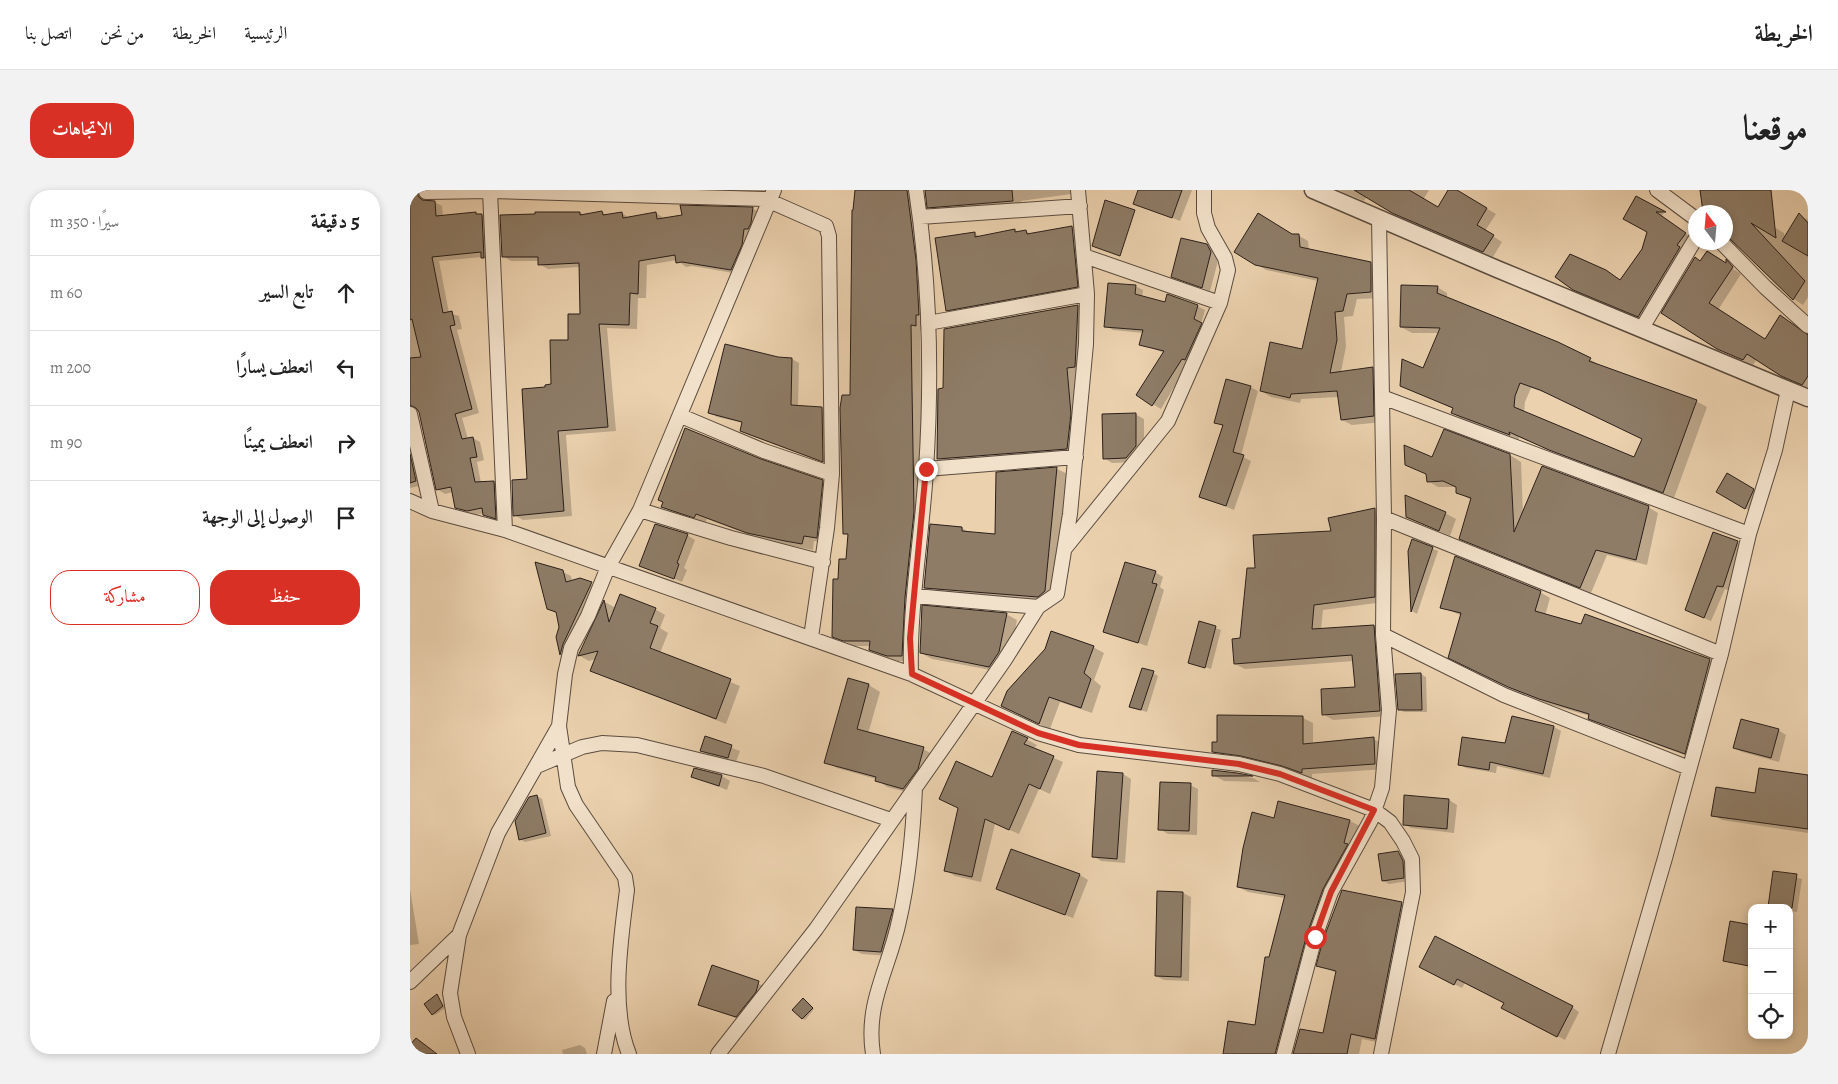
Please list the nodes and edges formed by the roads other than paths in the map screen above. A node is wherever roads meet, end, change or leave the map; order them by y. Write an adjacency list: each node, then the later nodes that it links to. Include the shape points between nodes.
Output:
1 (916, 190): 11 (street)
2 (1078, 190): 9 (street)
3 (1204, 190): 17 (street, via 1208,228 1228,270)
4 (1313, 190): 12 (street)
5 (490, 191): 6 (street); 8 (street); 33 (street)
6 (426, 192)
7 (1663, 192): 10 (street)
8 (768, 195): 25 (street); 28 (street, via 820,222 828,231)
9 (1080, 206): 11 (street); 15 (street)
10 (1688, 212)
11 (920, 217): 18 (street)
12 (1378, 218): 20 (street); 22 (street)
13 (1689, 250): 20 (street)
14 (1729, 250): 19 (street)
15 (1084, 256): 16 (street); 17 (street)
16 (1088, 294): 18 (street); 26 (street)
17 (1220, 303): 35 (street, via 1168,421)
18 (928, 323): 27 (street)
19 (1808, 326)
20 (1642, 328): 21 (street)
21 (1788, 390): 23 (street); 34 (street)
22 (1382, 397): 32 (street); 34 (street)
23 (1808, 398)
24 (410, 414): 31 (street)
25 (681, 416): 28 (street, via 764,451); 30 (street)
26 (1076, 457): 27 (street); 35 (street)
27 (926, 469): 38 (street)
28 (832, 474): 36 (street)
29 (410, 501): 31 (street)
30 (640, 510): 36 (street); 37 (street)
31 (432, 511): 33 (street)
32 (1384, 518): 40 (street); 42 (street)
33 (505, 530): 37 (street)
34 (1749, 534): 42 (street)
35 (1066, 548): 39 (street, via 1057,594)
36 (823, 562): 41 (street)
37 (608, 567): 41 (street); 45 (street, via 571,648)
38 (915, 596): 39 (street); 43 (street, via 910,638)
39 (1038, 607): 44 (street)
40 (1383, 635): 48 (street, via 1516,701); 50 (street, via 1389,710 1382,788)
41 (811, 637): 43 (street)
42 (1720, 654): 48 (street)
43 (912, 674): 44 (street)
44 (974, 702): 49 (street); 50 (street, via 1038,733 1079,745 1239,764 1280,774)
45 (559, 726): 46 (street); 47 (street)
46 (562, 754): 47 (street); 51 (street, via 602,743 637,744 764,776); 53 (street, via 568,787 576,805 625,877 627,890)
47 (537, 766): 52 (street, via 498,833)
48 (1689, 768): 62 (street)
49 (915, 789): 51 (street); 59 (street, via 906,888 899,923 872,1008 870,1039)
50 (1374, 810): 60 (street, via 1331,892 1315,937); 61 (street, via 1390,822 1403,841 1414,872)
51 (891, 820): 58 (street, via 816,929)
52 (458, 934): 54 (street); 55 (street, via 450,993 454,1017)
53 (619, 976): 56 (street); 57 (street, via 621,1024)
54 (410, 982)
55 (468, 1054)
56 (604, 1054)
57 (629, 1054)
58 (718, 1054)
59 (873, 1054)
60 (1284, 1054)
61 (1381, 1054)
62 (1608, 1054)

